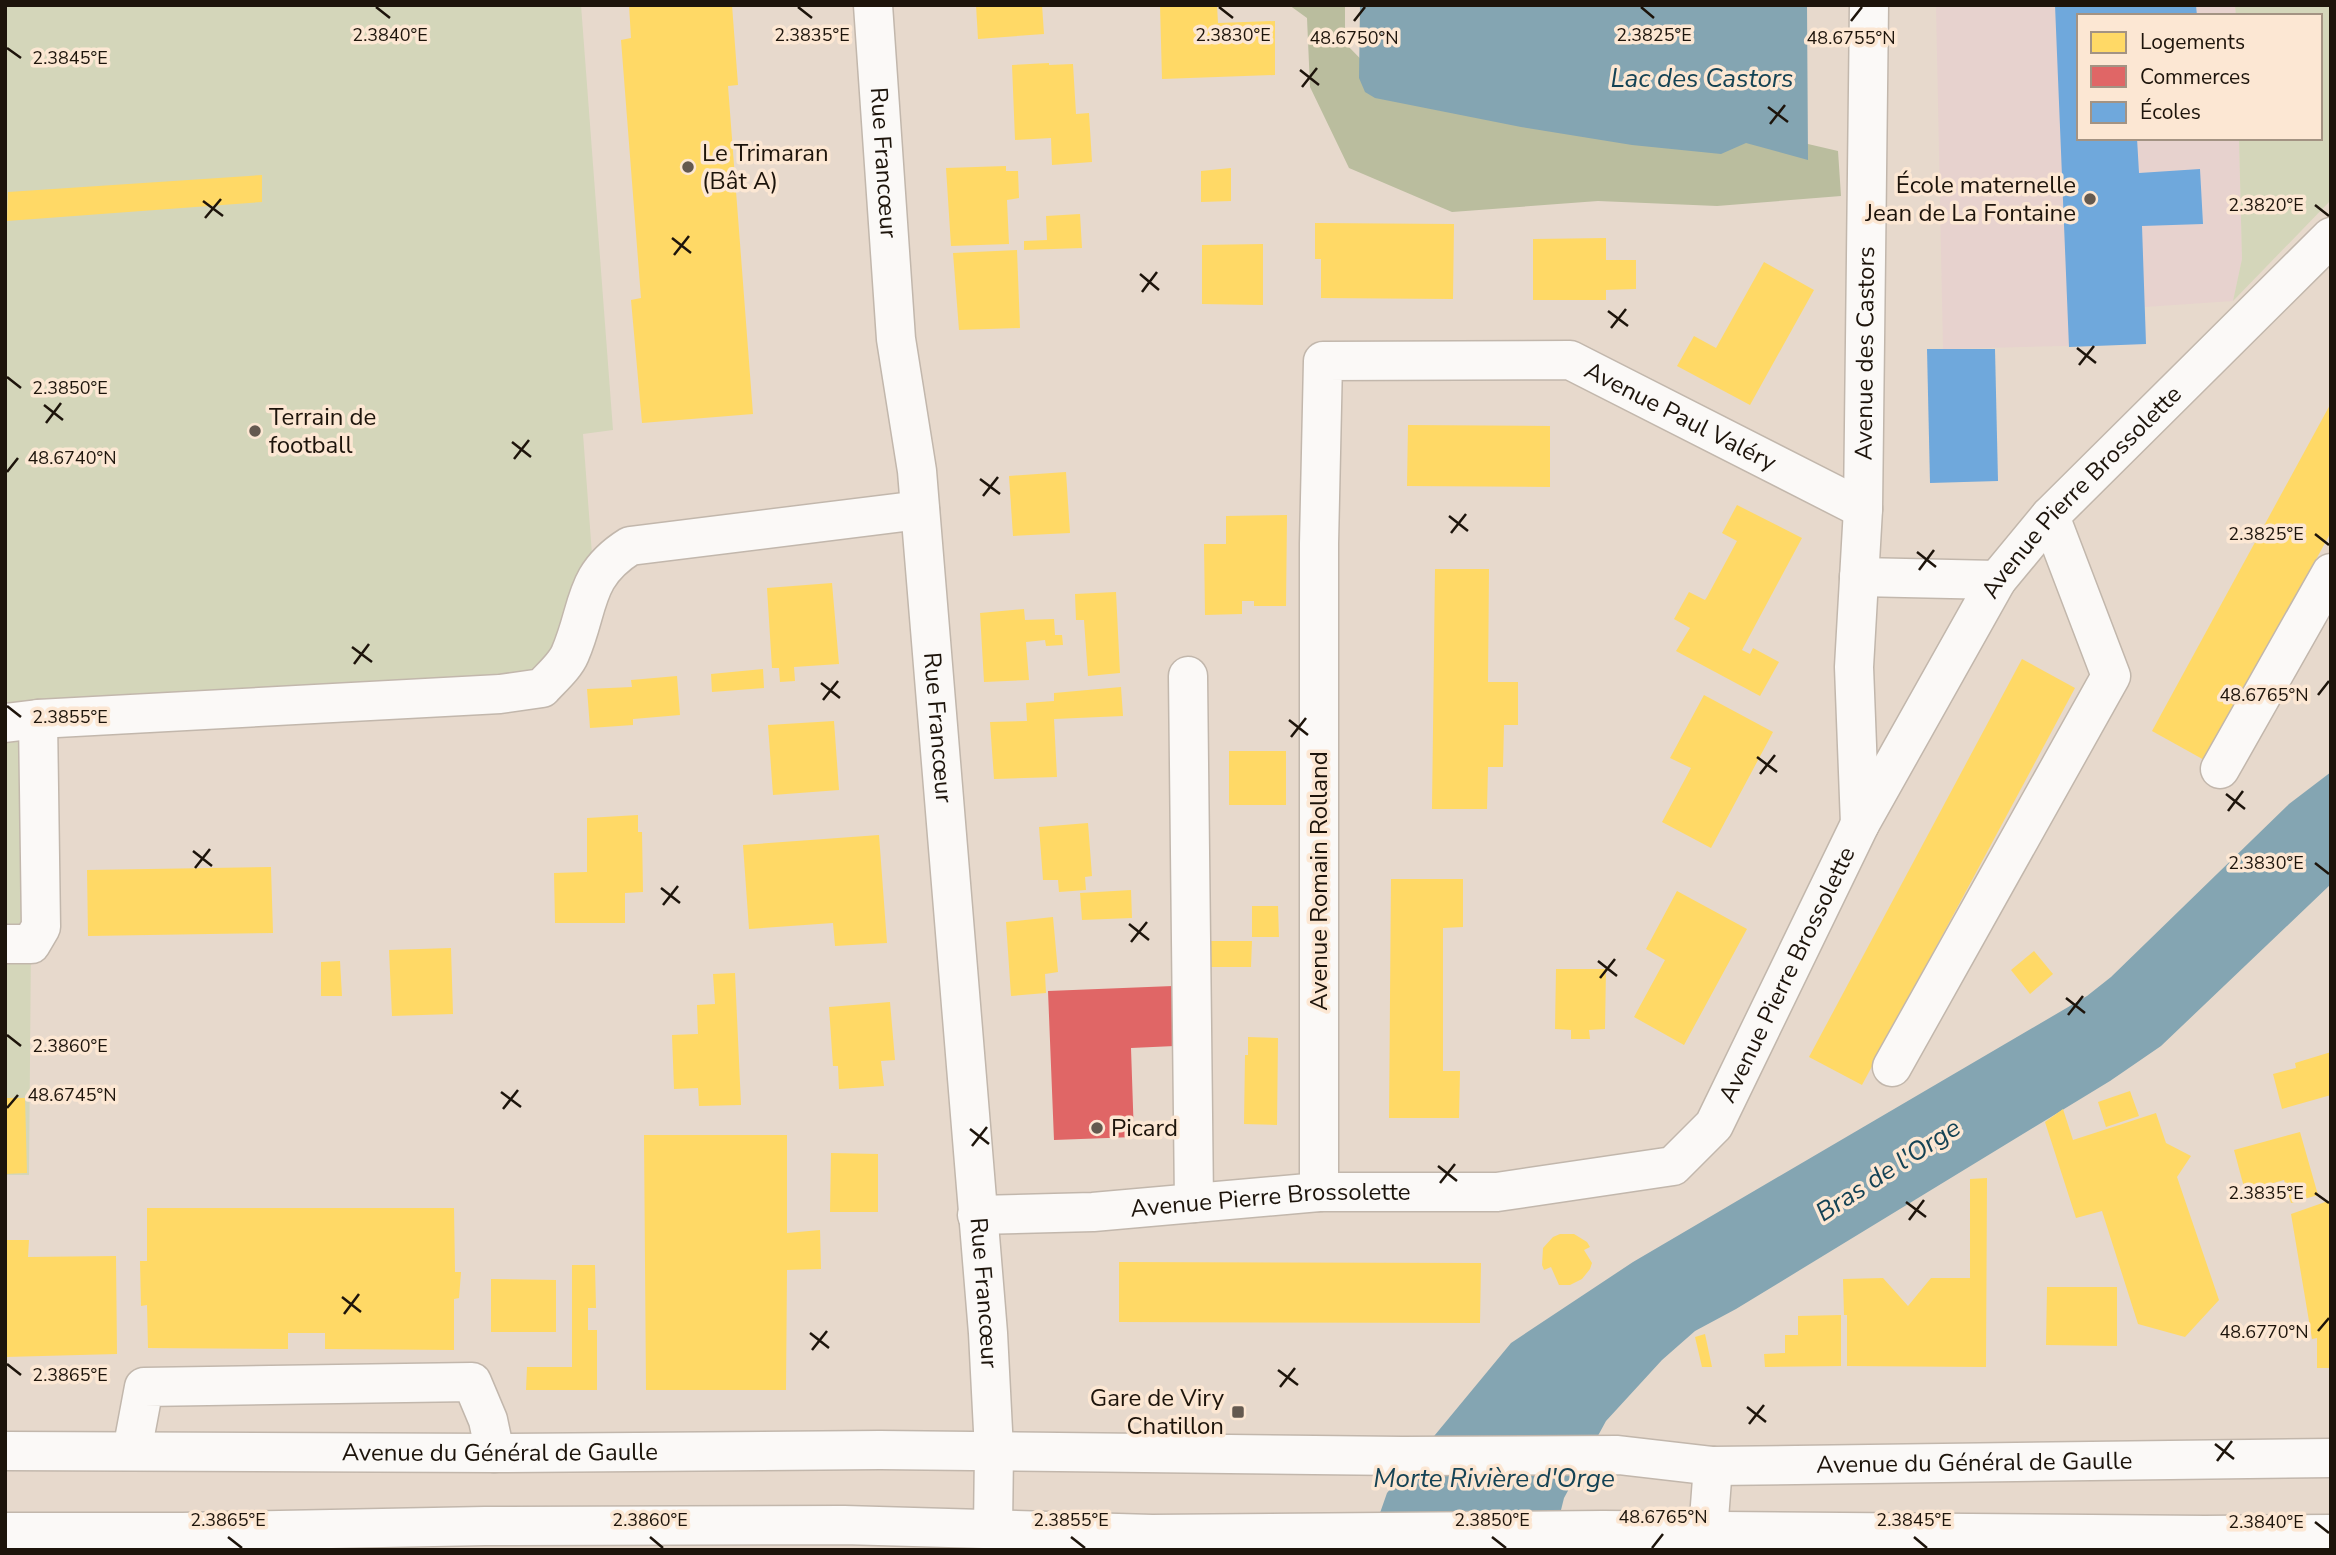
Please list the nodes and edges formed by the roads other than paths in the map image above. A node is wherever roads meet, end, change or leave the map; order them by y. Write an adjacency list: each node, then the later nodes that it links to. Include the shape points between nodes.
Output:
1 (873, 5): 6 (main road, Rue Francœur, via 897,339)
2 (1869, 5): 5 (main road, Avenue des Castors)
3 (2331, 237): 7 (main road, Avenue Pierre Brossolette)
4 (1323, 361): 5 (main road, Avenue Paul Valéry, via 1570,360); 17 (main road, Avenue Romain Rolland)
5 (1863, 509): 9 (main road, Avenue des Castors)
6 (920, 510): 12 (main road, via 630,546 608,562 594,581 569,657 542,688); 19 (main road, Rue Francœur)
7 (2050, 516): 10 (main road, Avenue Pierre Brossolette); 16 (main road, via 2111,676)
8 (2331, 573): 13 (main road)
9 (1859, 577): 10 (main road); 14 (main road, Avenue des Castors, via 1854,667)
10 (1997, 580): 14 (main road, Avenue Pierre Brossolette)
11 (1188, 676): 18 (main road)
12 (22, 721): 15 (main road, via 41,928 31,944)
13 (2220, 769)
14 (1860, 824): 17 (main road, Avenue Pierre Brossolette, via 1714,1125 1673,1166 1497,1192)
15 (5, 944)
16 (1892, 1068)
17 (1319, 1192): 18 (main road, Avenue Pierre Brossolette)
18 (1194, 1203): 19 (main road, Avenue Pierre Brossolette)
19 (977, 1215): 20 (main road, Rue Francœur)
20 (994, 1450): 23 (main road, Avenue du Général de Gaulle); 25 (main road, Avenue du Général de Gaulle, via 1618,1455); 28 (main road, Rue Francœur)
21 (5, 1451): 22 (main road, Avenue du Général de Gaulle)
22 (132, 1451): 23 (main road, Avenue du Général de Gaulle); 23 (main road, via 144,1387 471,1382 488,1420)
23 (495, 1453)
24 (2331, 1458): 25 (main road, Avenue du Général de Gaulle)
25 (1713, 1466): 30 (main road)
26 (5, 1532): 29 (main road)
27 (2331, 1534): 31 (main road)
28 (994, 1539): 29 (main road, via 844,1525 499,1526); 30 (main road, via 1603,1530)
29 (182, 1541)
30 (1715, 1541): 31 (main road)
31 (2204, 1543)

